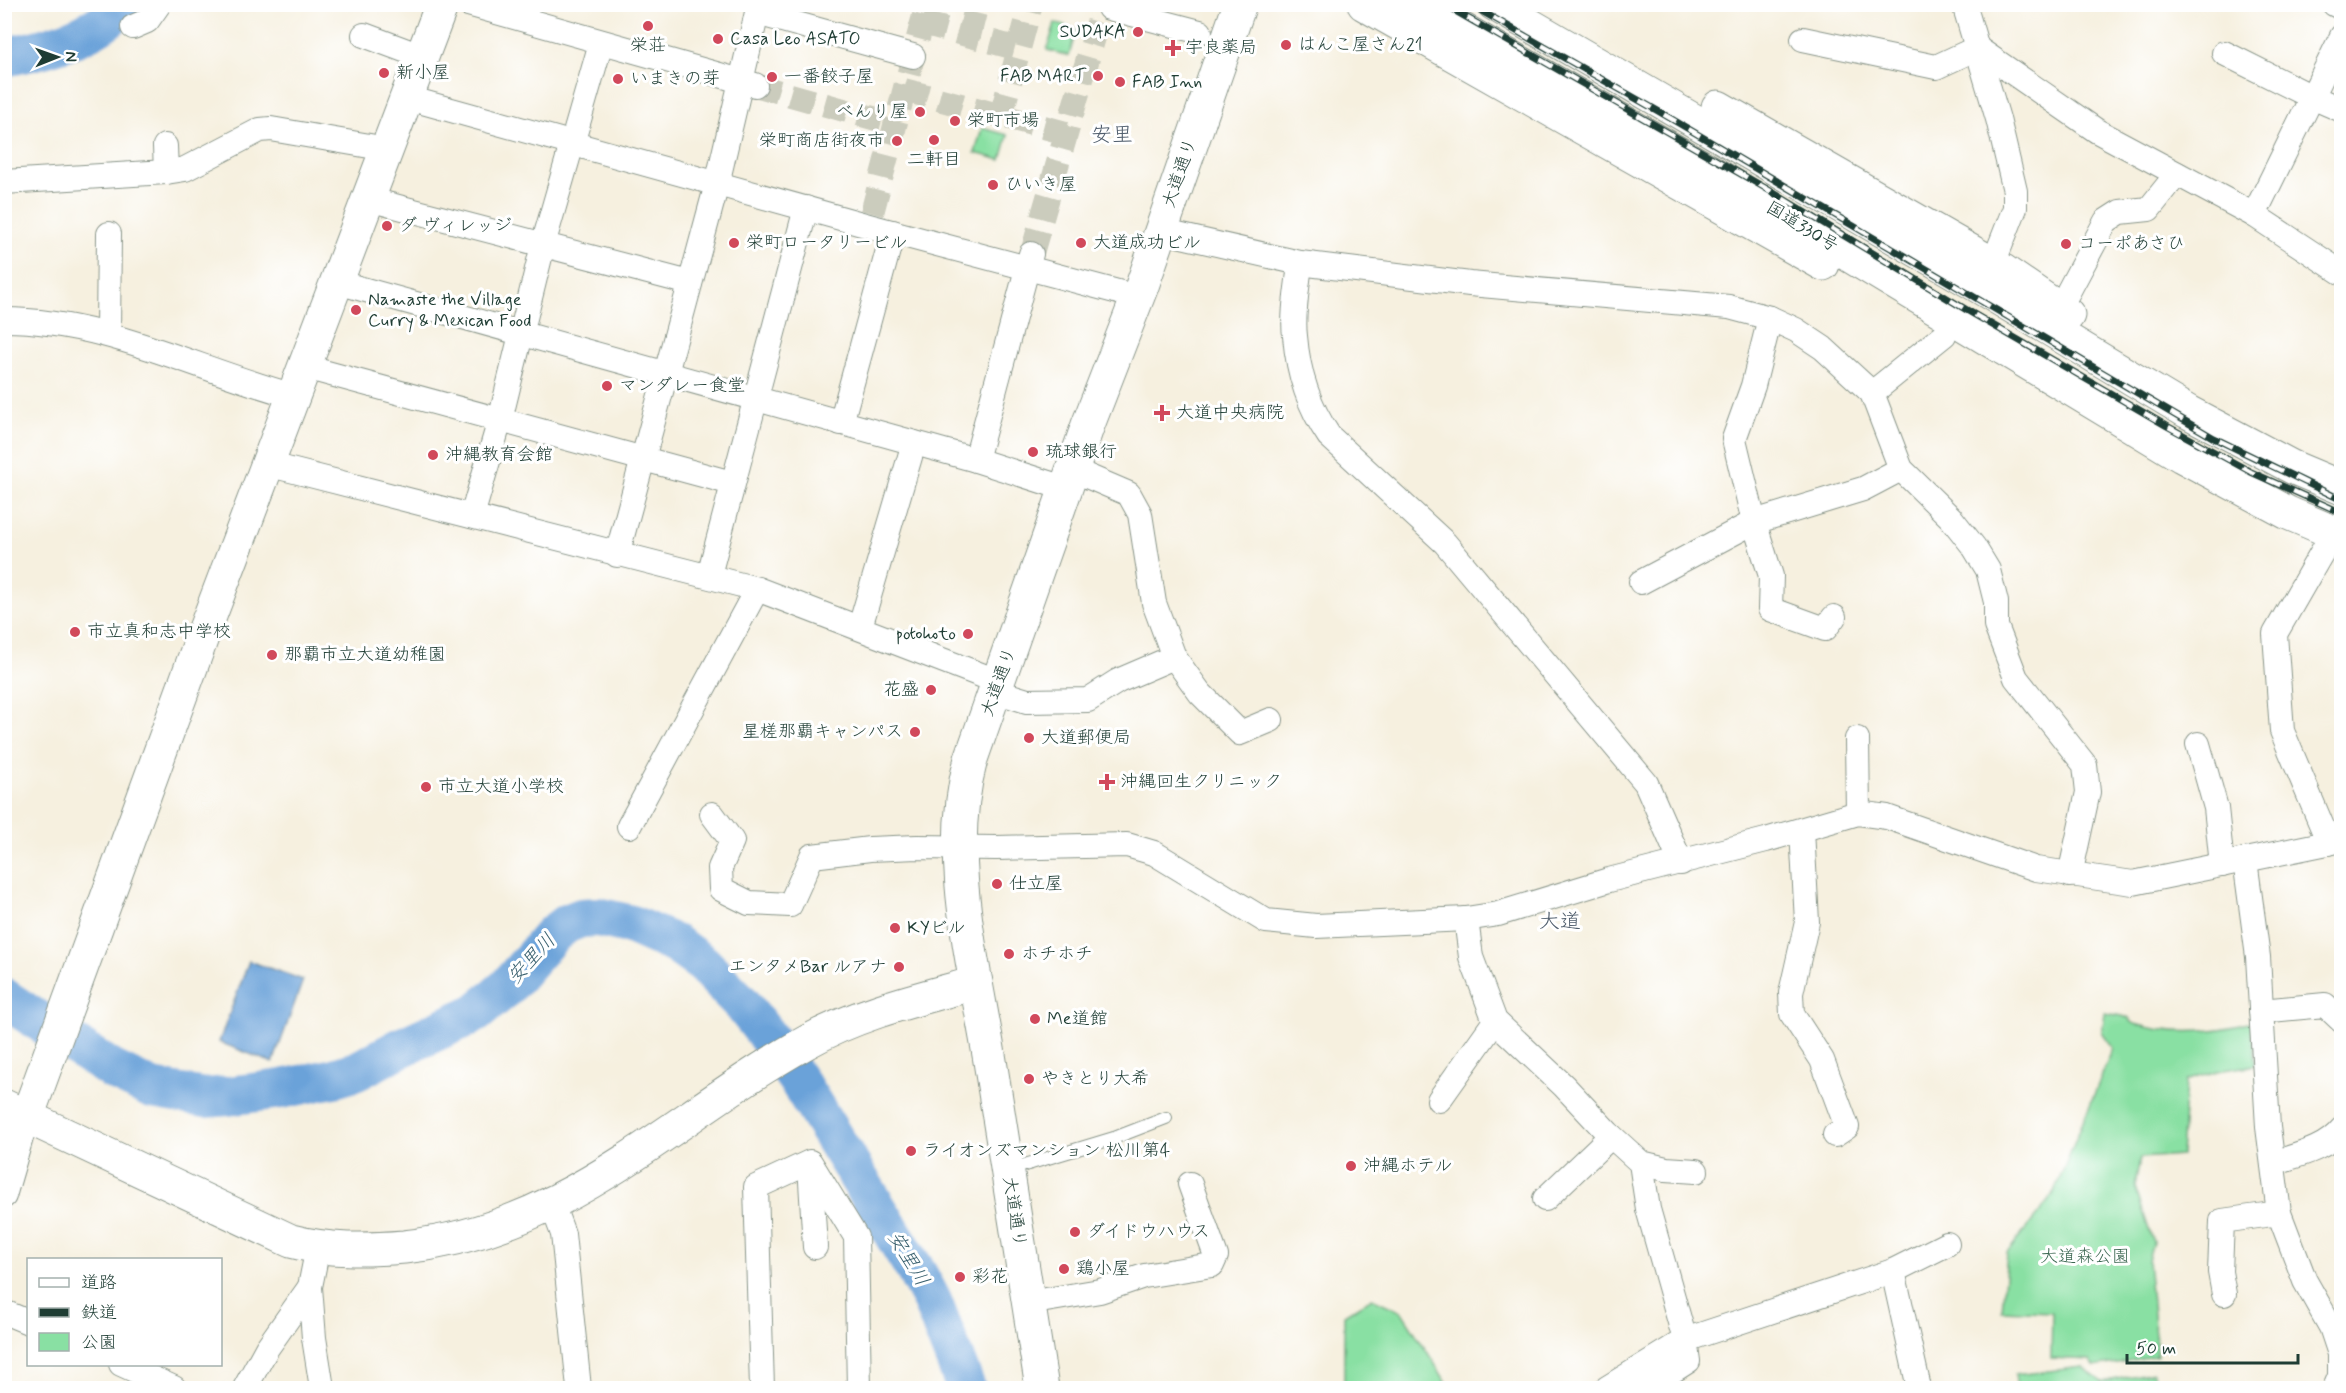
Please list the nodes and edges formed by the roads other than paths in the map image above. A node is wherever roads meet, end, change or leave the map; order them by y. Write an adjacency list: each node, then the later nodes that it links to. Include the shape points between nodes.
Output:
1 (159, 4): 14 (street, via 147,21)
2 (442, 4): 23 (main road)
3 (1240, 4): 38 (main road, 大道通り)
4 (1364, 4): 54 (main road)
5 (1418, 4): 62 (main road, 国道330号, via 1711,172)
6 (1494, 4): 70 (main road, via 2188,412 2292,467)
7 (1540, 4): 44 (main road)
8 (1964, 4): 20 (street)
9 (2334, 4): 12 (street)
10 (480, 6): 19 (street)
11 (1109, 8): 15 (street)
12 (2342, 8)
13 (758, 9): 22 (street); 24 (street)
14 (133, 27)
15 (1200, 32)
16 (364, 35): 23 (street)
17 (2342, 36): 26 (street)
18 (1803, 39): 20 (street, via 1936,67)
19 (601, 43): 24 (street); 28 (street)
20 (1977, 48): 32 (street, via 2097,131); 44 (street, via 2015,191 2015,208)
21 (2224, 53): 26 (street)
22 (913, 56)
23 (423, 57): 25 (main road)
24 (748, 83): 34 (street)
25 (408, 98): 28 (street); 30 (main road)
26 (2312, 98): 27 (street); 37 (street)
27 (2342, 110)
28 (573, 143): 34 (street); 41 (street)
29 (165, 146): 31 (street)
30 (387, 148): 31 (street, via 260,130 186,169); 35 (main road)
31 (166, 172): 33 (street)
32 (2177, 174): 37 (street); 49 (street, via 2149,209 2120,212 2106,221)
33 (4, 182)
34 (717, 184): 36 (street); 47 (street)
35 (368, 199): 41 (street); 46 (main road)
36 (806, 208): 39 (street, via 870,220); 58 (street)
37 (2253, 215): 45 (street)
38 (1161, 231): 43 (street); 48 (main road, 大道通り)
39 (893, 232): 42 (street); 60 (street)
40 (109, 234): 52 (street)
41 (543, 245): 47 (street); 53 (street)
42 (1030, 260): 48 (street); 64 (street)
43 (1300, 262): 50 (street, via 1470,284 1729,306); 92 (street, via 1295,335 1315,415 1329,436 1445,543 1646,783)
44 (1993, 264): 49 (main road)
45 (2342, 273)
46 (337, 282): 53 (street); 56 (main road)
47 (690, 283): 55 (street)
48 (1137, 297): 67 (main road, 大道通り)
49 (2059, 309): 68 (main road, via 2230,420)
50 (1770, 318): 57 (street, via 1823,348); 72 (street, via 1734,440)
51 (4, 320): 52 (street, via 29,320)
52 (108, 334): 56 (street)
53 (522, 334): 55 (street); 59 (street)
54 (1944, 335): 57 (street); 62 (main road, via 2143,451)
55 (664, 375): 58 (street); 63 (street)
56 (299, 382): 59 (street); 65 (main road)
57 (1872, 393): 66 (street)
58 (755, 400): 60 (street); 69 (street)
59 (500, 420): 63 (street); 71 (street)
60 (842, 423): 61 (street)
61 (914, 443): 64 (street); 79 (street)
62 (2182, 456): 73 (main road, 国道330号, via 2288,513)
63 (643, 459): 69 (street); 74 (street)
64 (976, 460): 67 (street)
65 (267, 464): 71 (street); 101 (main road, via 66,1013 50,1053)
66 (1901, 470): 72 (street, via 1863,489); 94 (street, via 1951,518 1974,547 1988,570 1996,602 1996,626 2016,678 2085,765 2088,792)
67 (1070, 480): 80 (street, via 1129,494 1140,514 1154,603); 81 (main road, 大道通り)
68 (2342, 481)
69 (732, 483): 75 (street)
70 (2342, 488)
71 (472, 516): 74 (street)
72 (1754, 522): 76 (street); 78 (street, via 1771,576 1770,609 1826,628)
73 (2337, 534): 89 (street, via 2274,634 2282,731)
74 (617, 555): 75 (street)
75 (709, 575): 77 (street)
76 (1641, 582)
77 (757, 589): 79 (street); 87 (street)
78 (1834, 617)
79 (860, 627): 81 (street)
80 (1174, 657): 81 (street, via 1118,681 1088,700 1026,701); 82 (street, via 1200,693 1240,733)
81 (997, 686): 90 (main road, 大道通り, via 967,773)
82 (1271, 720)
83 (1857, 739): 85 (street)
84 (2198, 744): 93 (street, via 2216,808)
85 (1858, 813): 88 (street); 94 (street, via 1887,817 2036,869)
86 (712, 814): 90 (street, via 732,841 720,868 721,889 749,903 790,905 812,856 870,849)
87 (629, 826)
88 (1802, 830): 92 (street); 104 (street, via 1807,922 1791,993 1792,1014 1822,1060 1847,1127)
89 (2336, 841): 91 (street)
90 (960, 847): 95 (street, via 1127,845 1154,853 1266,921 1316,926); 96 (main road, 大道通り)
91 (2245, 860): 93 (street); 97 (street)
92 (1681, 863): 95 (street, via 1498,914)
93 (2222, 865): 94 (street, via 2133,883)
94 (2070, 875)
95 (1466, 919): 98 (street, via 1471,957)
96 (976, 983): 109 (main road, 大道通り); 114 (main road, via 857,1018 803,1044 599,1178)
97 (2261, 1011): 99 (street, via 2325,1005); 108 (street)
98 (1495, 1021): 100 (street); 105 (street)
99 (2342, 1021)
100 (1439, 1100)
101 (16, 1111): 112 (street); 117 (main road, via 271,1233)
102 (1166, 1118): 109 (lane)
103 (2342, 1129): 108 (street, via 2320,1147)
104 (1835, 1135)
105 (1611, 1136): 107 (street); 113 (street)
106 (810, 1162): 118 (street); 131 (street, via 756,1187); 132 (street, via 856,1237)
107 (1641, 1163): 110 (street); 125 (street, via 1648,1209)
108 (2273, 1164): 115 (street)
109 (1007, 1170): 122 (main road, 大道通り)
110 (1696, 1171)
111 (1190, 1184): 122 (street, via 1216,1256 1212,1265)
112 (4, 1196)
113 (1545, 1199)
114 (552, 1204): 117 (main road, via 501,1226 440,1242 370,1249); 130 (street, via 562,1234)
115 (2278, 1214): 121 (street, via 2222,1221 2220,1272); 137 (street, via 2340,1354 2340,1376)
116 (1947, 1244): 119 (street)
117 (318, 1247): 120 (street)
118 (815, 1247)
119 (1893, 1271): 125 (street); 136 (street)
120 (310, 1287): 128 (street, via 267,1348); 129 (street)
121 (2224, 1294)
122 (1028, 1303): 133 (main road, 大道通り)
123 (4, 1312): 124 (street)
124 (27, 1322)
125 (1685, 1340): 134 (street); 135 (street, via 1688,1361)
126 (123, 1366): 127 (street)
127 (174, 1389)
128 (245, 1389)
129 (322, 1389)
130 (579, 1389)
131 (762, 1389)
132 (859, 1389)
133 (1042, 1389)
134 (1607, 1389)
135 (1646, 1389)
136 (1919, 1389)
137 (2335, 1389)

